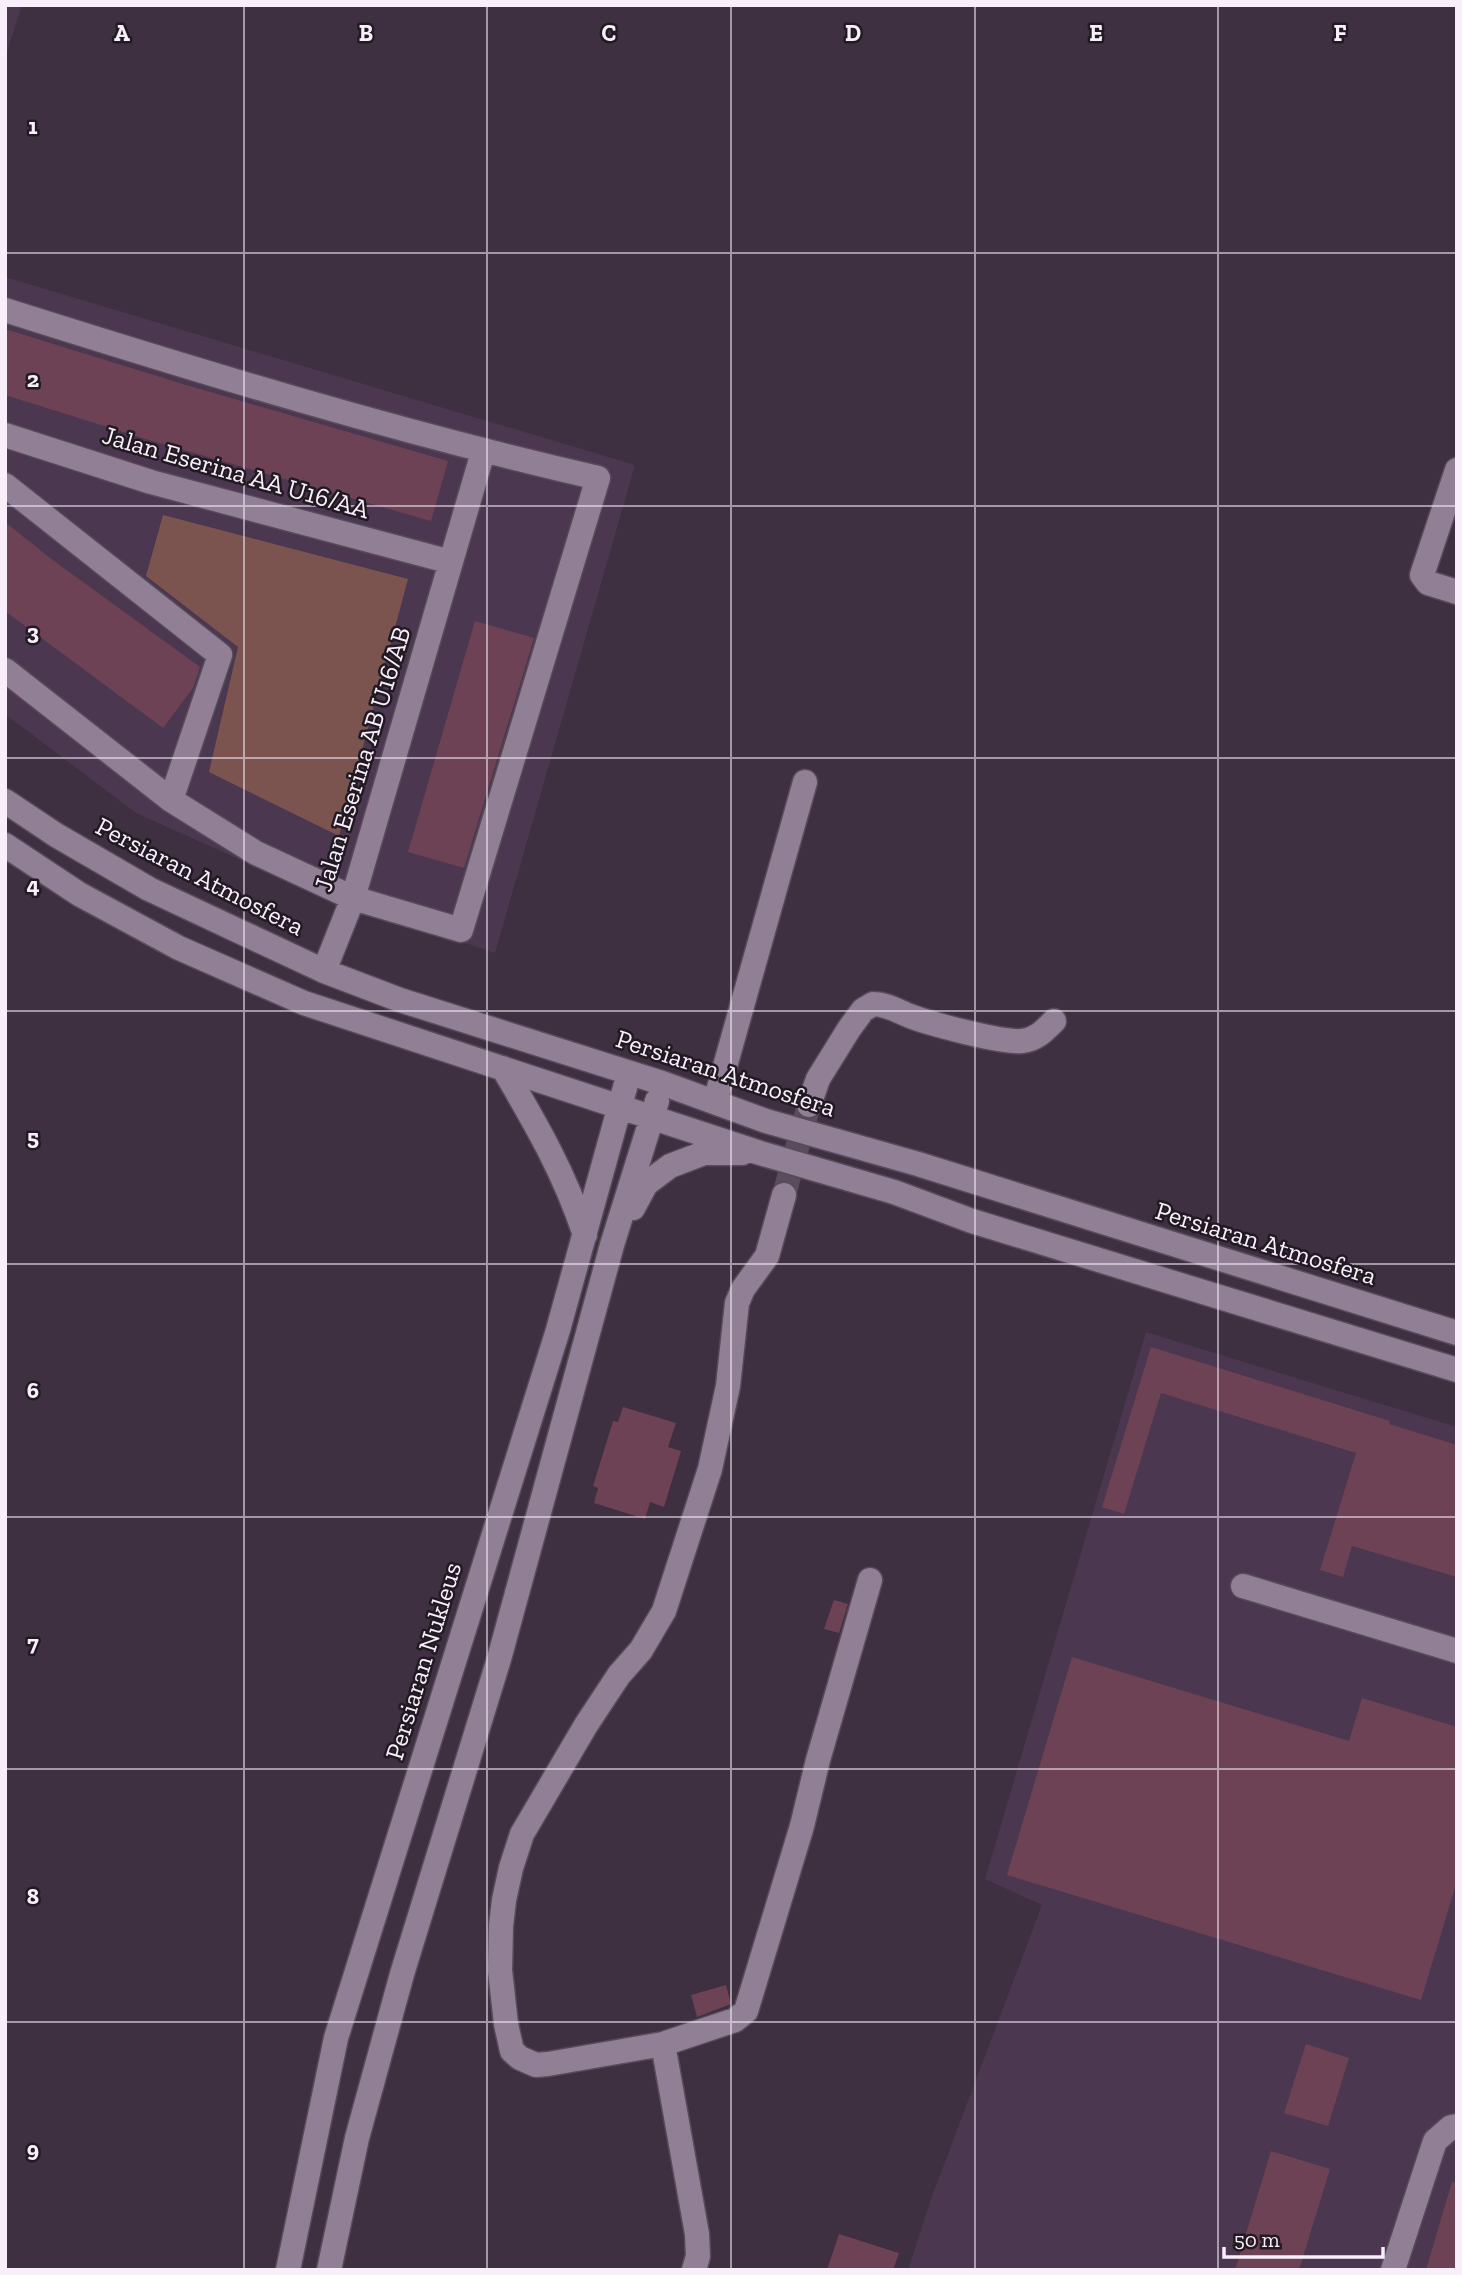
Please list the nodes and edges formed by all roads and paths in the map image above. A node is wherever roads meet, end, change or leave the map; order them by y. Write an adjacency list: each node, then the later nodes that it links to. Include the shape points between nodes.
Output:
1 (5, 310): 3 (street, via 180,366)
2 (5, 435): 6 (street, Jalan Eserina AA U16/AA, via 151,482)
3 (483, 452): 6 (street, Jalan Eserina AB U16/AB); 13 (street, via 598,478 461,930)
4 (1457, 470): 7 (street, via 1422,575 1428,583)
5 (5, 485): 10 (street, via 220,655)
6 (451, 562): 13 (street, Jalan Eserina AB U16/AB)
7 (1457, 592)
8 (5, 670): 10 (street)
9 (805, 782): 19 (street)
10 (171, 800): 13 (street, via 256,853)
11 (5, 801): 14 (street, Persiaran Atmosfera, via 149,889)
12 (5, 845): 16 (street, via 79,894 179,948 304,1003)
13 (353, 898): 14 (street, Jalan Eserina AB U16/AB)
14 (324, 971): 17 (street, Persiaran Atmosfera)
15 (1054, 1021): 20 (street, via 1040,1036 1023,1041 987,1036 873,1004 849,1029 818,1079)
16 (503, 1068): 21 (street); 25 (street, via 551,1150)
17 (629, 1073): 18 (street, Persiaran Atmosfera); 21 (street, Persiaran Nukleus)
18 (662, 1083): 19 (street, Persiaran Atmosfera); 22 (street)
19 (715, 1102): 27 (street, Persiaran Atmosfera)
20 (809, 1105)
21 (620, 1107): 22 (street); 25 (street, Persiaran Nukleus)
22 (653, 1117): 23 (street); 26 (street)
23 (760, 1153): 26 (street, via 704,1153 670,1166 646,1184); 28 (street)
24 (785, 1195): 32 (street, via 767,1256 737,1303 728,1386 710,1469 663,1611 641,1650 602,1699 522,1834 504,1900 500,1970 512,2051 536,2065)
25 (585, 1235): 34 (street, Persiaran Nukleus, via 336,2038)
26 (612, 1245): 35 (street, via 499,1659 395,1999 357,2138)
27 (1457, 1333)
28 (1457, 1370)
29 (870, 1580): 32 (street, via 746,2011 735,2020)
30 (1243, 1586): 31 (street)
31 (1457, 1651)
32 (663, 2044): 36 (street, via 697,2234)
33 (1457, 2126): 37 (street, via 1435,2141)
34 (288, 2270)
35 (329, 2270)
36 (694, 2270)
37 (1393, 2270)

